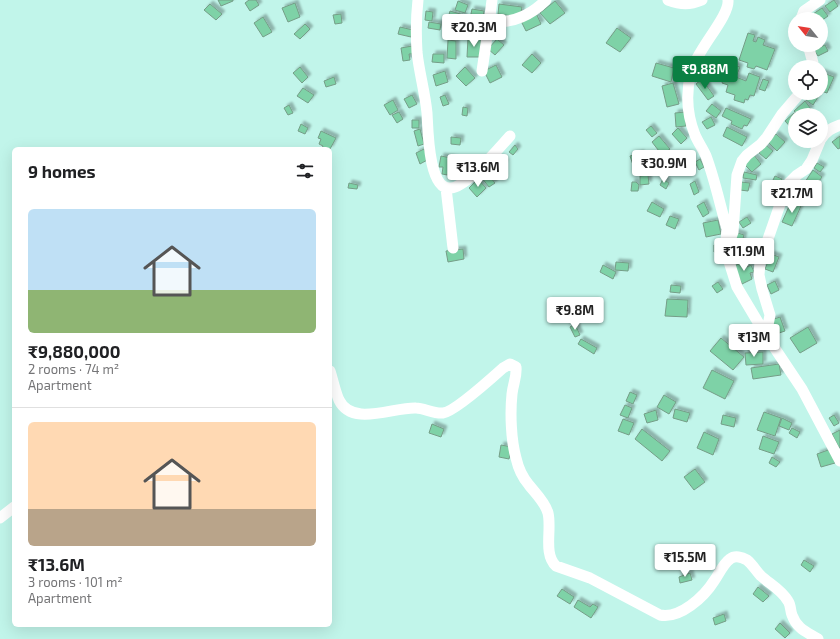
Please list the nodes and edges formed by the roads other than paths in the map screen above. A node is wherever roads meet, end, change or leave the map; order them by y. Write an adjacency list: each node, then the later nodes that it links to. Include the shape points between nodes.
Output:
1 (418, 0): 16 (street, via 417,52 427,113 430,157 440,184)
2 (492, 0): 9 (street)
3 (546, 0): 9 (street, via 540,7 512,21 493,21)
4 (668, 0): 5 (street, via 692,4)
5 (702, 0)
6 (728, 0): 18 (street, via 728,10 698,54 691,70 688,103 690,122 706,156 727,230)
7 (820, 0): 8 (street)
8 (804, 12)
9 (490, 16): 10 (street)
10 (482, 70)
11 (794, 100): 18 (street, via 767,137 742,162 737,175 732,232)
12 (840, 125): 13 (street)
13 (828, 131)
14 (510, 136): 16 (street, via 488,161 460,185)
15 (816, 148): 19 (street, via 809,164 784,192 760,262 759,275 770,315 768,325)
16 (446, 188): 17 (street)
17 (453, 248)
18 (726, 252): 19 (street, via 737,287)
19 (762, 329): 21 (street, via 802,389)
20 (332, 377): 24 (street, via 340,401 354,413 366,415 416,408 443,413 469,397 510,364 516,367 517,375 511,405 516,458 524,479 548,513 549,555 556,566 590,578 660,615 667,616 677,613 704,595 726,563 737,556 748,561 761,576 781,592 788,600 796,624)
21 (840, 461)
22 (12, 509): 23 (street)
23 (0, 518)
24 (818, 639)

